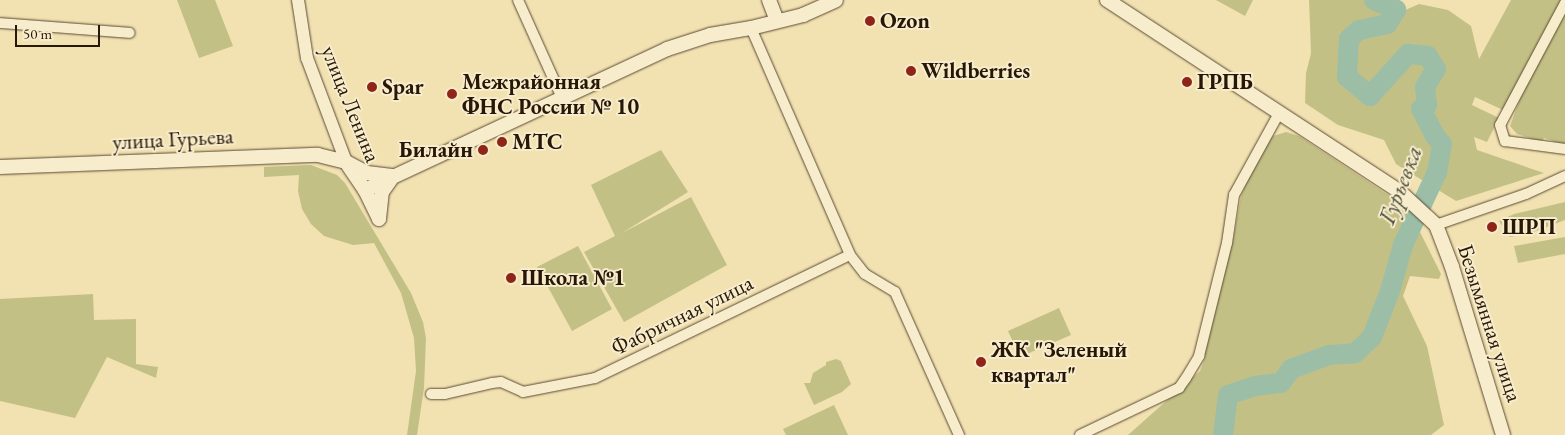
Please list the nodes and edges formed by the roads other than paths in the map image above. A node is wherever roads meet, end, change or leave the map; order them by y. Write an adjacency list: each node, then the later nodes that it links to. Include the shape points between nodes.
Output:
1 (298, 0): 14 (street, улица Ленина, via 307,58)
2 (518, 0): 11 (street)
3 (769, 0): 7 (main road)
4 (836, 0): 7 (main road, via 803,15)
5 (1107, 0): 12 (main road)
6 (1565, 3): 13 (street, via 1500,125 1505,141)
7 (777, 21): 9 (main road)
8 (0, 23): 10 (street)
9 (751, 28): 11 (main road, via 682,42); 20 (street)
10 (130, 33)
11 (562, 98): 16 (main road)
12 (1280, 113): 19 (main road, via 1399,191); 23 (street, via 1234,195 1227,242 1202,347 1190,371 1179,388)
13 (1565, 149)
14 (346, 162): 15 (main road, улица Гурьева, via 318,154); 16 (main road, улица Гурьева, via 367,173); 18 (main road, улица Ленина)
15 (0, 168)
16 (393, 176): 18 (main road); 18 (main road, улица Ленина, via 382,192 379,219)
17 (1565, 176): 19 (street, via 1526,194)
18 (365, 190)
19 (1436, 224): 24 (main road, Безымянная улица)
20 (850, 254): 21 (street, Фабричная улица, via 595,378 524,392 501,382); 22 (street, via 865,274 895,292)
21 (431, 394)
22 (959, 435)
23 (1080, 435)
24 (1503, 435)

